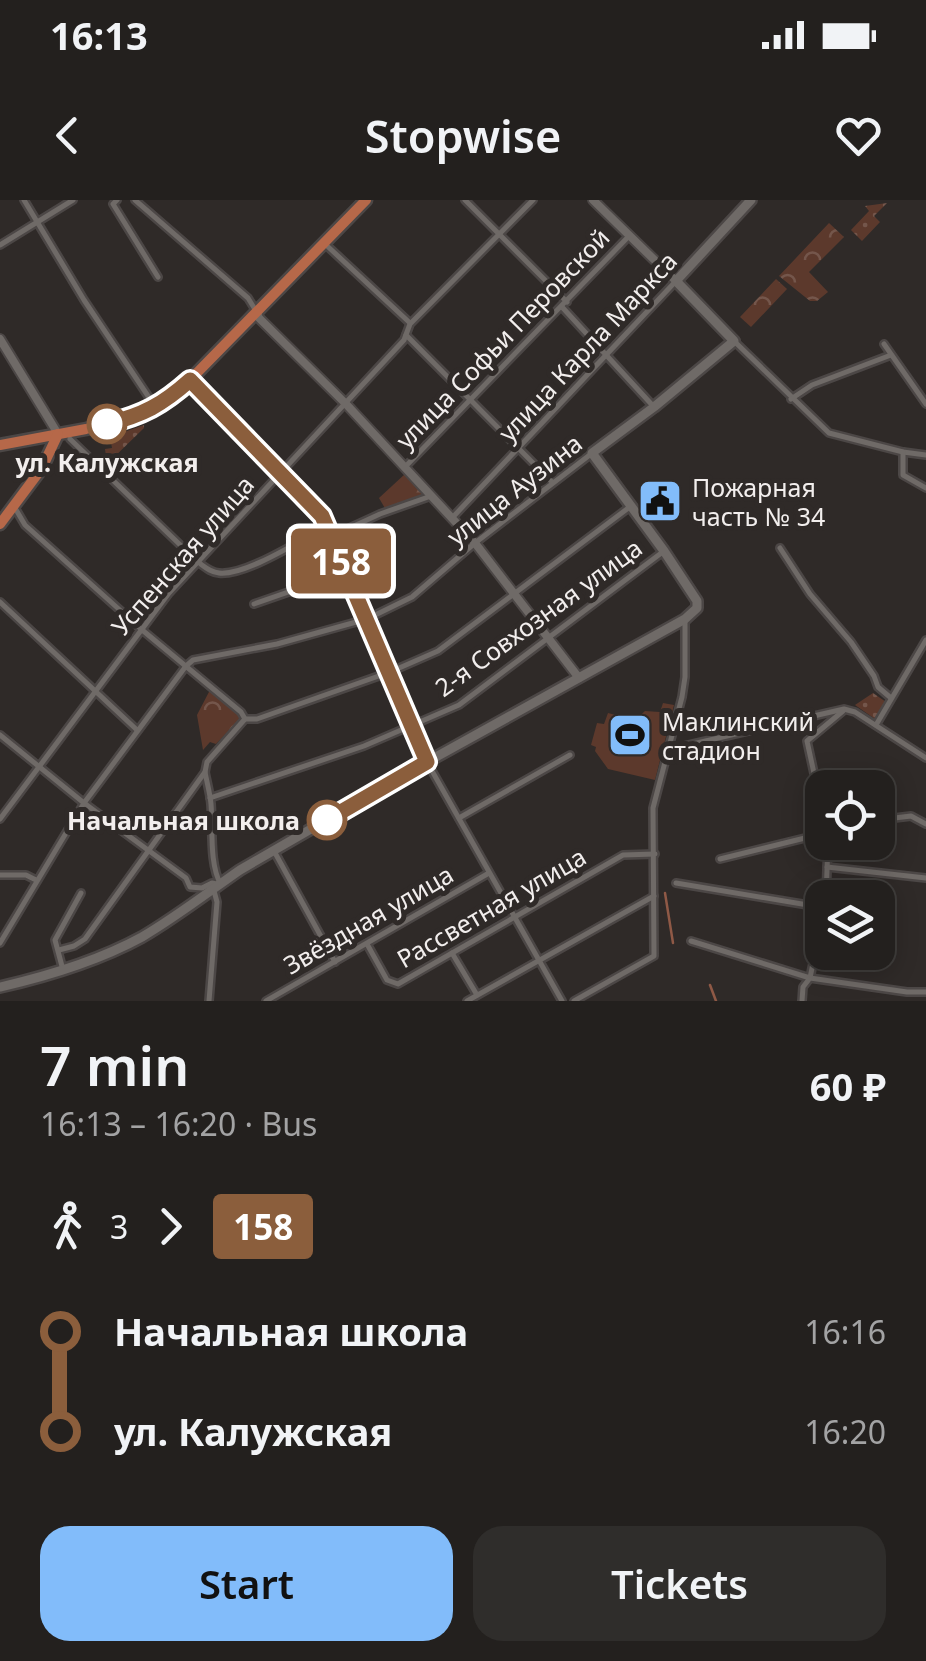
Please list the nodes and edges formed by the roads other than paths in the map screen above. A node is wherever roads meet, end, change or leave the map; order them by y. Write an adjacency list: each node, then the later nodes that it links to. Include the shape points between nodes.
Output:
1 (24, 200): 10 (street)
2 (73, 200): 10 (street)
3 (117, 200): 15 (street, via 113,204)
4 (135, 200): 18 (street)
5 (366, 200): 13 (main road)
6 (465, 200): 11 (street)
7 (534, 200): 11 (street, Успенская улица)
8 (593, 200): 12 (street)
9 (748, 201): 16 (main road, улица Карла Маркса)
10 (37, 222): 14 (street); 31 (street)
11 (499, 233): 17 (street); 19 (street, Успенская улица)
12 (629, 236): 16 (street); 17 (street, улица Софьи Перовской)
13 (324, 243): 18 (main road); 19 (street)
14 (0, 244)
15 (158, 277)
16 (676, 281): 22 (main road); 24 (street, улица Карла Маркса)
17 (564, 304): 24 (street); 28 (street, улица Софьи Перовской)
18 (256, 311): 26 (main road); 29 (street)
19 (410, 324): 20 (street, Успенская улица)
20 (406, 334): 28 (street); 29 (street, Успенская улица)
21 (0, 340): 34 (street)
22 (734, 342): 27 (street); 32 (main road, улица Аузина)
23 (884, 344): 25 (street)
24 (606, 355): 32 (street); 38 (street, улица Карла Маркса)
25 (891, 355): 27 (street); 30 (street)
26 (190, 380): 31 (main road); 44 (street)
27 (791, 399): 39 (street, via 829,433)
28 (470, 400): 38 (street); 42 (street, улица Софьи Перовской)
29 (346, 404): 42 (street); 44 (street, Успенская улица)
30 (926, 404)
31 (156, 408): 33 (main road)
32 (654, 408): 40 (main road, улица Аузина)
33 (86, 430): 34 (main road); 35 (main road)
34 (58, 434): 36 (main road); 43 (main road)
35 (70, 439): 43 (main road); 57 (street)
36 (18, 442): 37 (main road); 43 (main road, via 41,450)
37 (0, 444)
38 (518, 448): 45 (street); 50 (street, улица Карла Маркса)
39 (904, 452): 41 (street); 46 (street, via 903,475)
40 (592, 453): 45 (street, улица Аузина); 49 (main road)
41 (926, 455)
42 (404, 467): 47 (street)
43 (42, 468): 48 (main road)
44 (282, 472): 52 (street); 57 (street, Успенская улица)
45 (552, 482): 54 (street, улица Аузина)
46 (926, 488)
47 (431, 496): 50 (street); 53 (street)
48 (14, 506): 51 (main road); 64 (street, via 26,525)
49 (631, 506): 56 (main road); 59 (street)
50 (452, 518): 54 (street)
51 (0, 524)
52 (328, 526): 53 (street); 57 (street, via 230,573 214,573)
53 (332, 536): 58 (street)
54 (475, 542): 59 (street); 62 (street, улица Аузина, via 412,597)
55 (780, 548): 71 (street)
56 (664, 551): 63 (main road, via 697,601); 65 (street, 2-я Совхозная улица)
57 (198, 562): 64 (street, Успенская улица)
58 (346, 572): 61 (street); 62 (street)
59 (512, 593): 65 (street); 68 (street, via 438,651)
60 (0, 602): 70 (street)
61 (254, 604)
62 (366, 618): 67 (street, улица Аузина); 68 (street)
63 (686, 619): 69 (main road); 78 (street, via 684,677)
64 (141, 629): 67 (street); 70 (street, Успенская улица)
65 (548, 638): 69 (street); 74 (street, 2-я Совхозная улица, via 460,704)
66 (926, 640): 71 (street)
67 (186, 666): 73 (street); 76 (street)
68 (390, 672): 73 (street); 74 (street)
69 (580, 678): 81 (main road)
70 (94, 691): 76 (street); 82 (street, Успенская улица)
71 (892, 698): 75 (street)
72 (844, 709): 75 (street); 78 (street); 83 (street, via 808,740)
73 (245, 719): 84 (street, via 206,762)
74 (411, 726): 81 (street); 85 (street, 2-я Совхозная улица)
75 (876, 726): 80 (street)
76 (138, 730): 86 (street)
77 (0, 736): 82 (street)
78 (668, 746): 94 (street, via 653,808)
79 (570, 755): 87 (street)
80 (926, 758)
81 (427, 762): 87 (street); 93 (main road)
82 (39, 766): 86 (street); 89 (street, Успенская улица)
83 (814, 770)
84 (205, 772): 85 (street); 92 (street)
85 (210, 798): 104 (street)
86 (84, 803): 92 (street); 101 (street)
87 (459, 818): 98 (street)
88 (895, 818): 90 (street)
89 (0, 819)
90 (926, 824)
91 (805, 838): 95 (street)
92 (147, 851): 104 (street, via 190,887); 112 (street, via 85,939)
93 (274, 851): 104 (main road); 115 (street)
94 (654, 854): 106 (street); 108 (street, Рассветная улица, via 623,854)
95 (720, 859)
96 (827, 860): 97 (street)
97 (827, 868): 100 (street); 102 (street)
98 (489, 872): 108 (street); 111 (street, Звёздная улица)
99 (0, 875): 101 (street)
100 (926, 878)
101 (37, 880): 110 (street)
102 (826, 880)
103 (676, 882): 107 (street)
104 (218, 888): 116 (main road, via 120,948); 122 (street)
105 (81, 893): 112 (street, via 55,940)
106 (654, 896): 114 (street); 126 (street, via 654,956)
107 (805, 904)
108 (514, 918): 113 (street, Рассветная улица); 114 (street)
109 (691, 941): 118 (street)
110 (0, 943)
111 (367, 944): 113 (street, Рассветная улица, via 387,980 398,984); 115 (street, Звёздная улица)
112 (59, 950): 116 (street)
113 (452, 952): 121 (street)
114 (538, 960): 121 (street); 125 (street)
115 (335, 962): 123 (street, Звёздная улица)
116 (63, 970): 119 (main road)
117 (812, 970): 118 (street)
118 (810, 978): 120 (street); 127 (street)
119 (0, 987)
120 (926, 992)
121 (477, 996): 124 (street)
122 (209, 1001)
123 (266, 1001)
124 (467, 1001)
125 (562, 1001)
126 (574, 1001)
127 (802, 1001)

